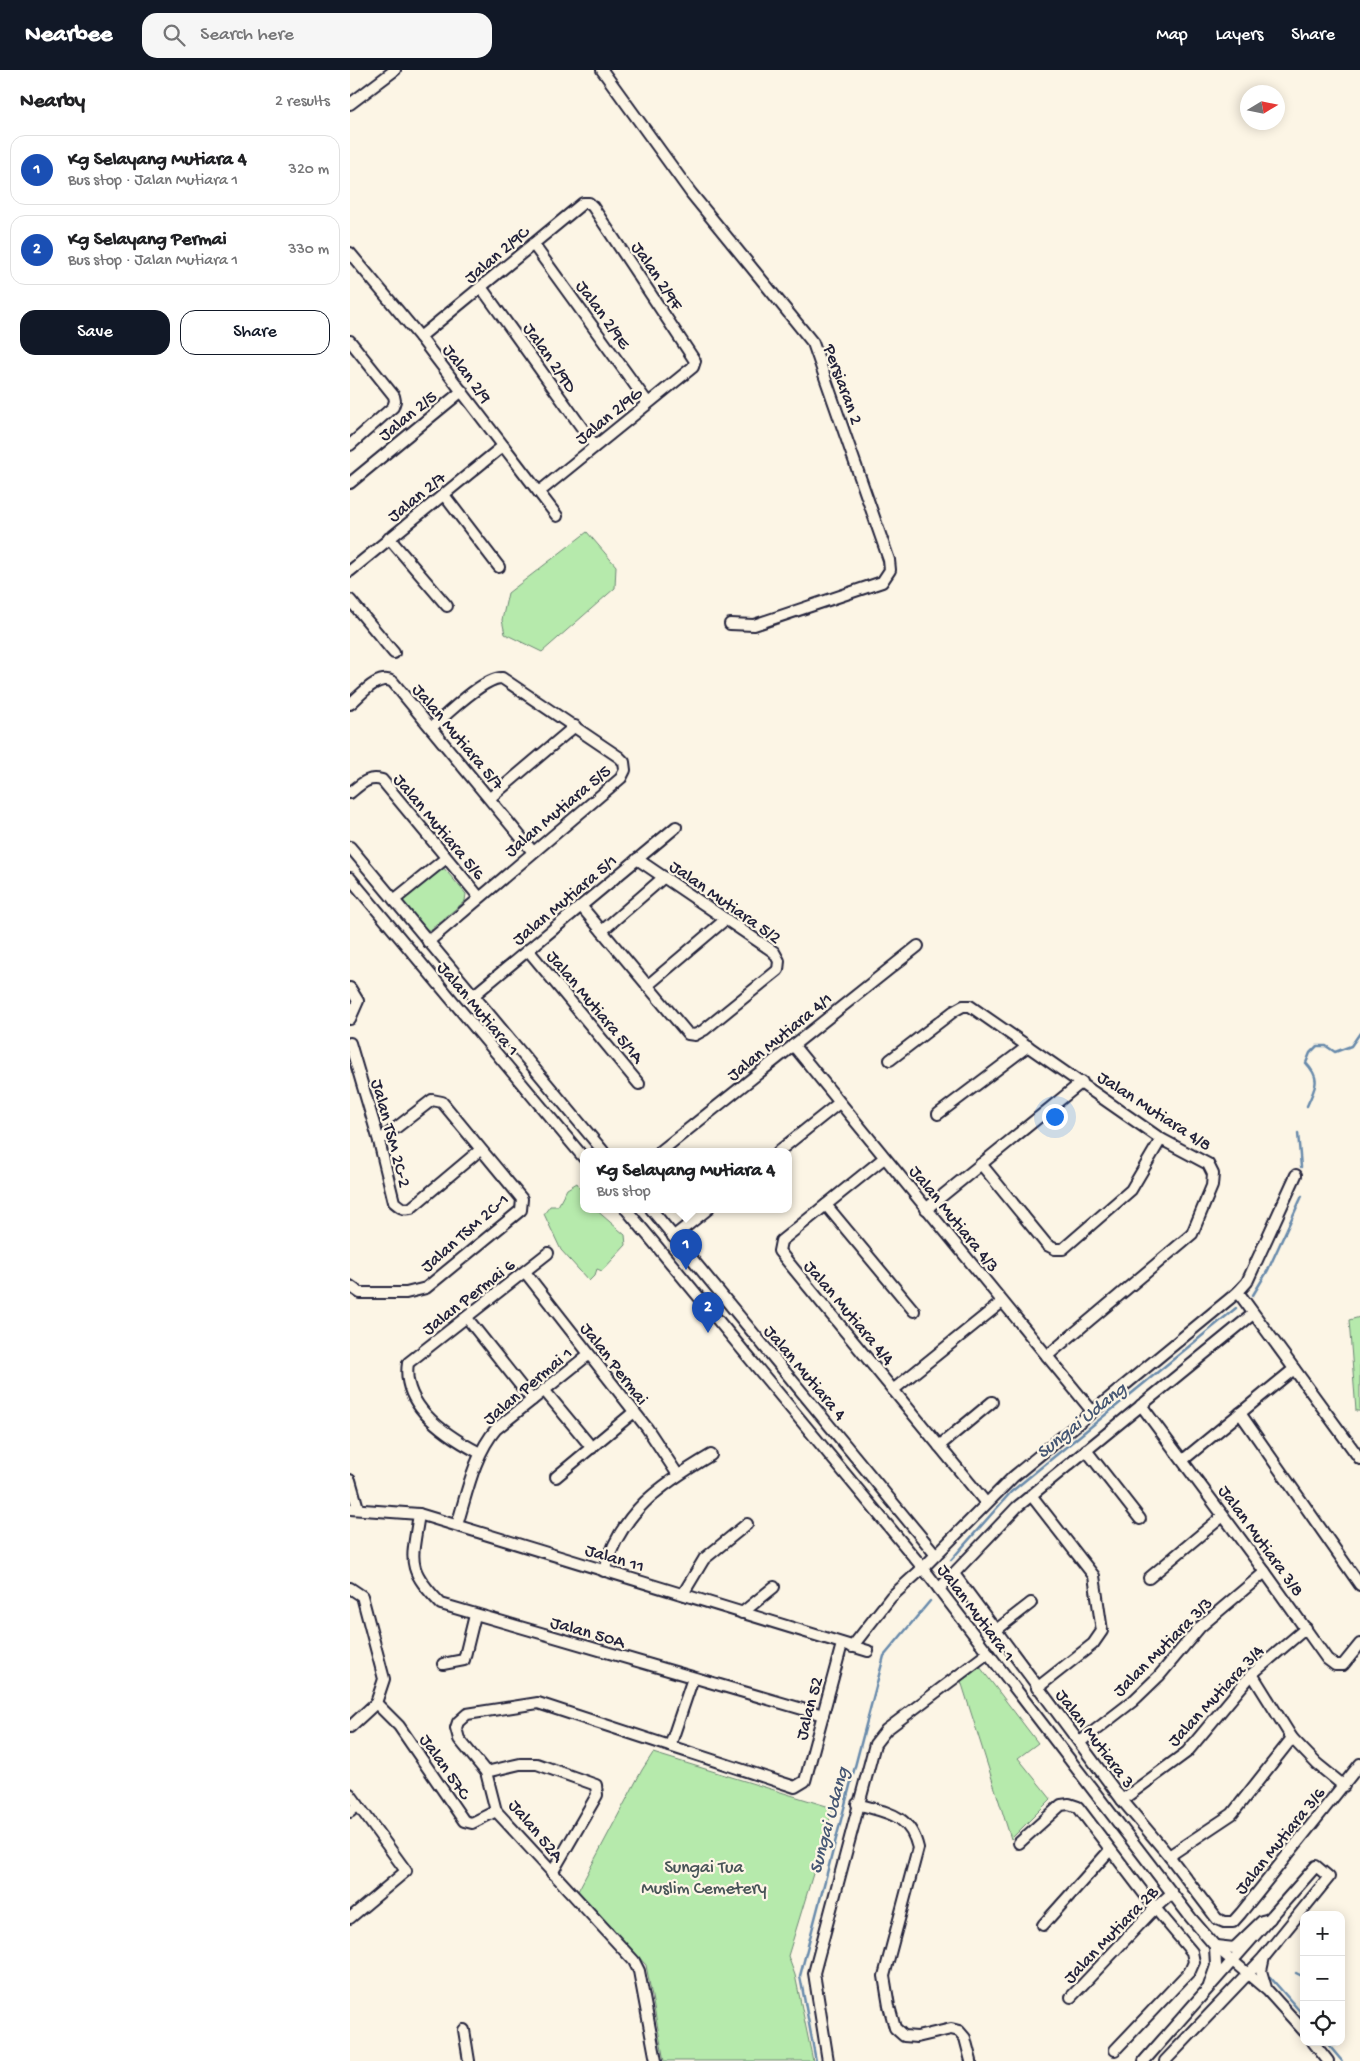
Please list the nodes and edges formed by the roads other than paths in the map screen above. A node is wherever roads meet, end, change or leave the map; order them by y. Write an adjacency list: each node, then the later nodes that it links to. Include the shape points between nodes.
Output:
1 (395, 70): 3 (street)
2 (602, 70): 25 (street, Persiaran 2, via 692,193 813,343 889,560 890,570 882,582 754,625)
3 (350, 104)
4 (593, 207): 5 (street, Jalan 2/9C, via 583,203); 10 (street, Jalan 2/9F)
5 (533, 244): 7 (street, Jalan 2/9C); 12 (street, Jalan 2/9E)
6 (350, 253): 8 (street, Jalan 2/9)
7 (481, 287): 8 (street, Jalan 2/9C); 15 (street, Jalan 2/9D)
8 (420, 337): 11 (street, Jalan 2/9)
9 (350, 341): 13 (street, via 395,401 393,407)
10 (695, 361): 12 (street, Jalan 2/9G, via 693,367)
11 (462, 392): 14 (street, Jalan 2/9); 16 (street, Jalan 2/5)
12 (648, 403): 15 (street, Jalan 2/9G)
13 (350, 445)
14 (503, 446): 17 (street, Jalan 2/9); 18 (street, Jalan 2/7)
15 (595, 446): 17 (street, Jalan 2/9G)
16 (350, 483)
17 (539, 492): 19 (street, Jalan 2/9)
18 (444, 495): 20 (street, Jalan 2/7); 21 (street)
19 (557, 516)
20 (390, 538): 22 (street, Jalan 2/7); 24 (street)
21 (499, 567)
22 (350, 571)
23 (350, 600): 26 (street)
24 (447, 606)
25 (730, 624)
26 (394, 654)
27 (350, 704): 29 (street, Jalan Mutiara 5/7, via 378,681 390,680)
28 (575, 726): 29 (street, Jalan Mutiara 5/5, via 504,680 494,679); 31 (street); 34 (street, Jalan Mutiara 5/5, via 624,762 624,774)
29 (431, 728): 31 (street, Jalan Mutiara 5/7)
30 (350, 793): 35 (street, Jalan Mutiara 5/6, via 366,780 382,780)
31 (490, 798): 34 (street, Jalan Mutiara 5/7)
32 (676, 827): 36 (street, Jalan Mutiara 5/1)
33 (350, 848): 40 (street)
34 (534, 852): 39 (street, Jalan Mutiara 5/5)
35 (445, 859): 39 (street, Jalan Mutiara 5/6); 40 (street)
36 (637, 859): 37 (street, Jalan Mutiara 5/2); 41 (street, Jalan Mutiara 5/1)
37 (664, 877): 42 (street, Jalan Mutiara 5/2); 43 (street)
38 (350, 878): 65 (street, Jalan Mutiara 1)
39 (479, 897): 44 (street, Jalan Mutiara 5/5)
40 (394, 900): 44 (street)
41 (581, 906): 43 (street, Jalan Mutiara 5/2); 46 (street, Jalan Mutiara 5/1)
42 (726, 919): 47 (street); 47 (street, Jalan Mutiara 5/2, via 774,952 779,961 778,970 695,1035 686,1033)
43 (602, 931): 47 (street, Jalan Mutiara 5/2)
44 (428, 942): 49 (street)
45 (918, 946): 52 (street, Jalan Mutiara 4/1)
46 (528, 950): 49 (street, Jalan Mutiara 5/1); 56 (street, Jalan Mutiara 5/1A)
47 (647, 986)
48 (350, 988): 50 (street, via 358,1001)
49 (473, 996): 61 (street)
50 (350, 1019)
51 (350, 1044): 60 (street, Jalan TSM 2C-2)
52 (792, 1046): 57 (street, Jalan Mutiara 4/3); 62 (street, Jalan Mutiara 4/1)
53 (1028, 1046): 54 (street, Jalan Mutiara 4/8, via 970,1006 963,1006); 55 (street, Jalan Mutiara 4/8); 58 (street)
54 (890, 1060)
55 (1082, 1082): 59 (street, Jalan Mutiara 4/8); 67 (street)
56 (639, 1084)
57 (839, 1103): 63 (street); 66 (street, Jalan Mutiara 4/3)
58 (938, 1114)
59 (1162, 1139): 67 (street, via 1132,1190 1063,1248 1054,1249 1047,1244); 84 (street, Jalan Mutiara 4/8, via 1208,1164 1213,1174 1212,1186 1192,1234)
60 (379, 1141): 64 (street, Jalan TSM 2C-1, via 437,1099); 64 (street, Jalan TSM 2C-2, via 394,1202 405,1210)
61 (600, 1148)
62 (665, 1148)
63 (783, 1148)
64 (480, 1150): 77 (street, Jalan TSM 2C-1, via 522,1199 521,1210 426,1288 406,1293 360,1293)
65 (580, 1153)
66 (884, 1158): 69 (street, Jalan Mutiara 4/4); 70 (street, Jalan Mutiara 4/3)
67 (981, 1164): 70 (street)
68 (1296, 1175): 78 (street, via 1248,1282)
69 (826, 1204): 80 (street); 87 (street, Jalan Mutiara 4/4, via 780,1241 780,1251)
70 (926, 1208): 79 (street, Jalan Mutiara 4/3)
71 (629, 1213): 113 (street, Jalan Mutiara 1)
72 (654, 1213): 74 (street, Jalan Mutiara 4)
73 (703, 1213): 74 (street)
74 (673, 1236): 112 (street, Jalan Mutiara 4)
75 (548, 1253): 76 (street, Jalan Permai 6)
76 (525, 1272): 82 (street, Jalan Permai 6); 83 (street, Jalan Permai)
77 (350, 1286)
78 (1238, 1292): 81 (street); 91 (street)
79 (1002, 1302): 84 (street, Jalan Mutiara 4/3); 87 (street)
80 (914, 1311)
81 (1253, 1314): 85 (street); 90 (street)
82 (467, 1318): 88 (street); 97 (street, Jalan Permai 6, via 408,1363 406,1380 418,1404 434,1424 457,1441)
83 (588, 1355): 86 (street, Jalan Permai 1); 92 (street, Jalan Permai)
84 (1047, 1356): 91 (street, Jalan Mutiara 4/3)
85 (1294, 1369): 93 (street); 99 (street)
86 (544, 1390): 88 (street, Jalan Permai 1); 95 (street)
87 (893, 1390): 94 (street, Jalan Mutiara 4/4)
88 (532, 1400): 97 (street, Jalan Permai 1, via 496,1429)
89 (992, 1402): 94 (street)
90 (1141, 1405): 96 (street); 100 (street, Jalan Mutiara 3/8)
91 (1092, 1411): 105 (street)
92 (634, 1412): 95 (street); 101 (street, Jalan Permai)
93 (1240, 1413): 100 (street); 118 (street)
94 (939, 1446): 105 (street, Jalan Mutiara 4/4)
95 (592, 1448): 102 (street)
96 (1086, 1450): 104 (street); 109 (street)
97 (480, 1452): 111 (street, Jalan Permai 1)
98 (712, 1455): 101 (street)
99 (1360, 1459)
100 (1184, 1460): 108 (street, Jalan Mutiara 3/8)
101 (678, 1475): 114 (street, via 625,1522 610,1548)
102 (556, 1477)
103 (350, 1480): 106 (street)
104 (1031, 1495): 116 (street); 135 (street, via 1094,1576 1102,1631 1093,1644)
105 (986, 1503): 112 (street)
106 (354, 1508): 107 (street, Jalan 11)
107 (419, 1514): 111 (street, Jalan 11); 125 (street, Jalan 50A, via 412,1563 422,1584 441,1604)
108 (1224, 1516): 115 (street, Jalan Mutiara 3/8); 117 (street)
109 (1140, 1519)
110 (747, 1524): 122 (street, via 704,1559)
111 (457, 1525): 114 (street, Jalan 11)
112 (936, 1555): 113 (street)
113 (923, 1568): 121 (street, Jalan Mutiara 1); 129 (street)
114 (604, 1571): 122 (street, Jalan 11)
115 (1265, 1572): 126 (street, Jalan Mutiara 3/8); 140 (street, Jalan Mutiara 3/3, via 1200,1627 1134,1701)
116 (954, 1574): 121 (street); 127 (street, Jalan Mutiara 3)
117 (1149, 1578)
118 (1360, 1585)
119 (774, 1587): 124 (street)
120 (350, 1588): 136 (street, via 362,1596 384,1679)
121 (939, 1589): 131 (street, Jalan Mutiara 1)
122 (683, 1594): 124 (street, Jalan 11)
123 (1031, 1603): 127 (street)
124 (742, 1613): 129 (street, Jalan 11)
125 (475, 1615): 132 (street, via 464,1660); 134 (street, Jalan 50A)
126 (1306, 1628): 128 (street, Jalan Mutiara 3/8, via 1327,1659 1335,1665 1346,1663); 133 (street, Jalan Mutiara 3/4)
127 (995, 1631): 135 (street, Jalan Mutiara 3)
128 (1360, 1644)
129 (847, 1645): 130 (street, Jalan 11); 137 (street, Jalan 52)
130 (868, 1651)
131 (988, 1652): 148 (street, via 886,1730 875,1744); 155 (street, Jalan Mutiara 1)
132 (443, 1664)
133 (1252, 1674): 139 (street); 147 (street, Jalan Mutiara 3/4, via 1187,1752)
134 (693, 1678): 137 (street, Jalan 50A); 141 (street)
135 (1037, 1688): 140 (street, Jalan Mutiara 3)
136 (376, 1703): 138 (street); 150 (street, Jalan 57C, via 398,1726 464,1821 472,1823)
137 (823, 1715): 144 (street, Jalan 52)
138 (350, 1727)
139 (1292, 1738): 145 (street); 153 (street, via 1232,1814)
140 (1080, 1742): 147 (street, Jalan Mutiara 3)
141 (670, 1746): 143 (street, Jalan 52A, via 538,1703 467,1714 458,1722 459,1739); 144 (street, Jalan 52A, via 795,1787)
142 (1360, 1764): 145 (street, Jalan Mutiara 3/6)
143 (486, 1772): 150 (street, Jalan 52A); 154 (street, via 520,1764 537,1764 596,1786 597,1795)
144 (805, 1780)
145 (1344, 1786): 158 (street, Jalan Mutiara 3/6, via 1233,1922)
146 (350, 1794): 149 (street)
147 (1122, 1800): 153 (street, Jalan Mutiara 3)
148 (858, 1804): 175 (street, via 814,1972); 176 (street, via 907,1823 915,1834 918,1848 884,1976 895,2028 904,2036 917,2037 951,2028 958,2031 966,2038)
149 (354, 1808): 157 (street, via 406,1871)
150 (496, 1811): 154 (street, Jalan 52A)
151 (1019, 1843): 152 (street, via 1061,1805 1069,1804 1078,1807)
152 (1110, 1850): 156 (street); 160 (street)
153 (1169, 1856): 158 (street, Jalan Mutiara 3)
154 (552, 1873): 174 (street, Jalan 52A, via 634,1961 639,1971)
155 (1172, 1893): 156 (street, Jalan Mutiara 2B); 161 (street, Jalan Mutiara 1)
156 (1155, 1908): 168 (street, Jalan Mutiara 2B); 172 (street, via 1192,1952 1194,1962 1190,1971)
157 (350, 1918)
158 (1217, 1919)
159 (1272, 1919): 161 (street, via 1262,1921 1234,1948); 162 (street, via 1316,1866 1329,1876); 163 (street)
160 (1042, 1925)
161 (1214, 1946): 163 (street, Jalan Mutiara 1); 165 (street, via 1216,1966)
162 (1264, 1957): 164 (street); 166 (street, via 1262,1978)
163 (1233, 1962): 164 (street, Jalan Mutiara 1); 165 (street)
164 (1248, 1974): 166 (street, Jalan Mutiara 1); 167 (street)
165 (1207, 1991): 177 (street)
166 (1268, 1991): 167 (street, via 1247,1986); 169 (street, Jalan Mutiara 1)
167 (1229, 1995): 178 (street)
168 (1071, 1997)
169 (1300, 2027)
170 (464, 2030): 173 (street)
171 (1316, 2046): 179 (street)
172 (1115, 2050)
173 (469, 2061)
174 (656, 2061)
175 (828, 2061)
176 (972, 2061)
177 (1144, 2061)
178 (1166, 2061)
179 (1328, 2061)

